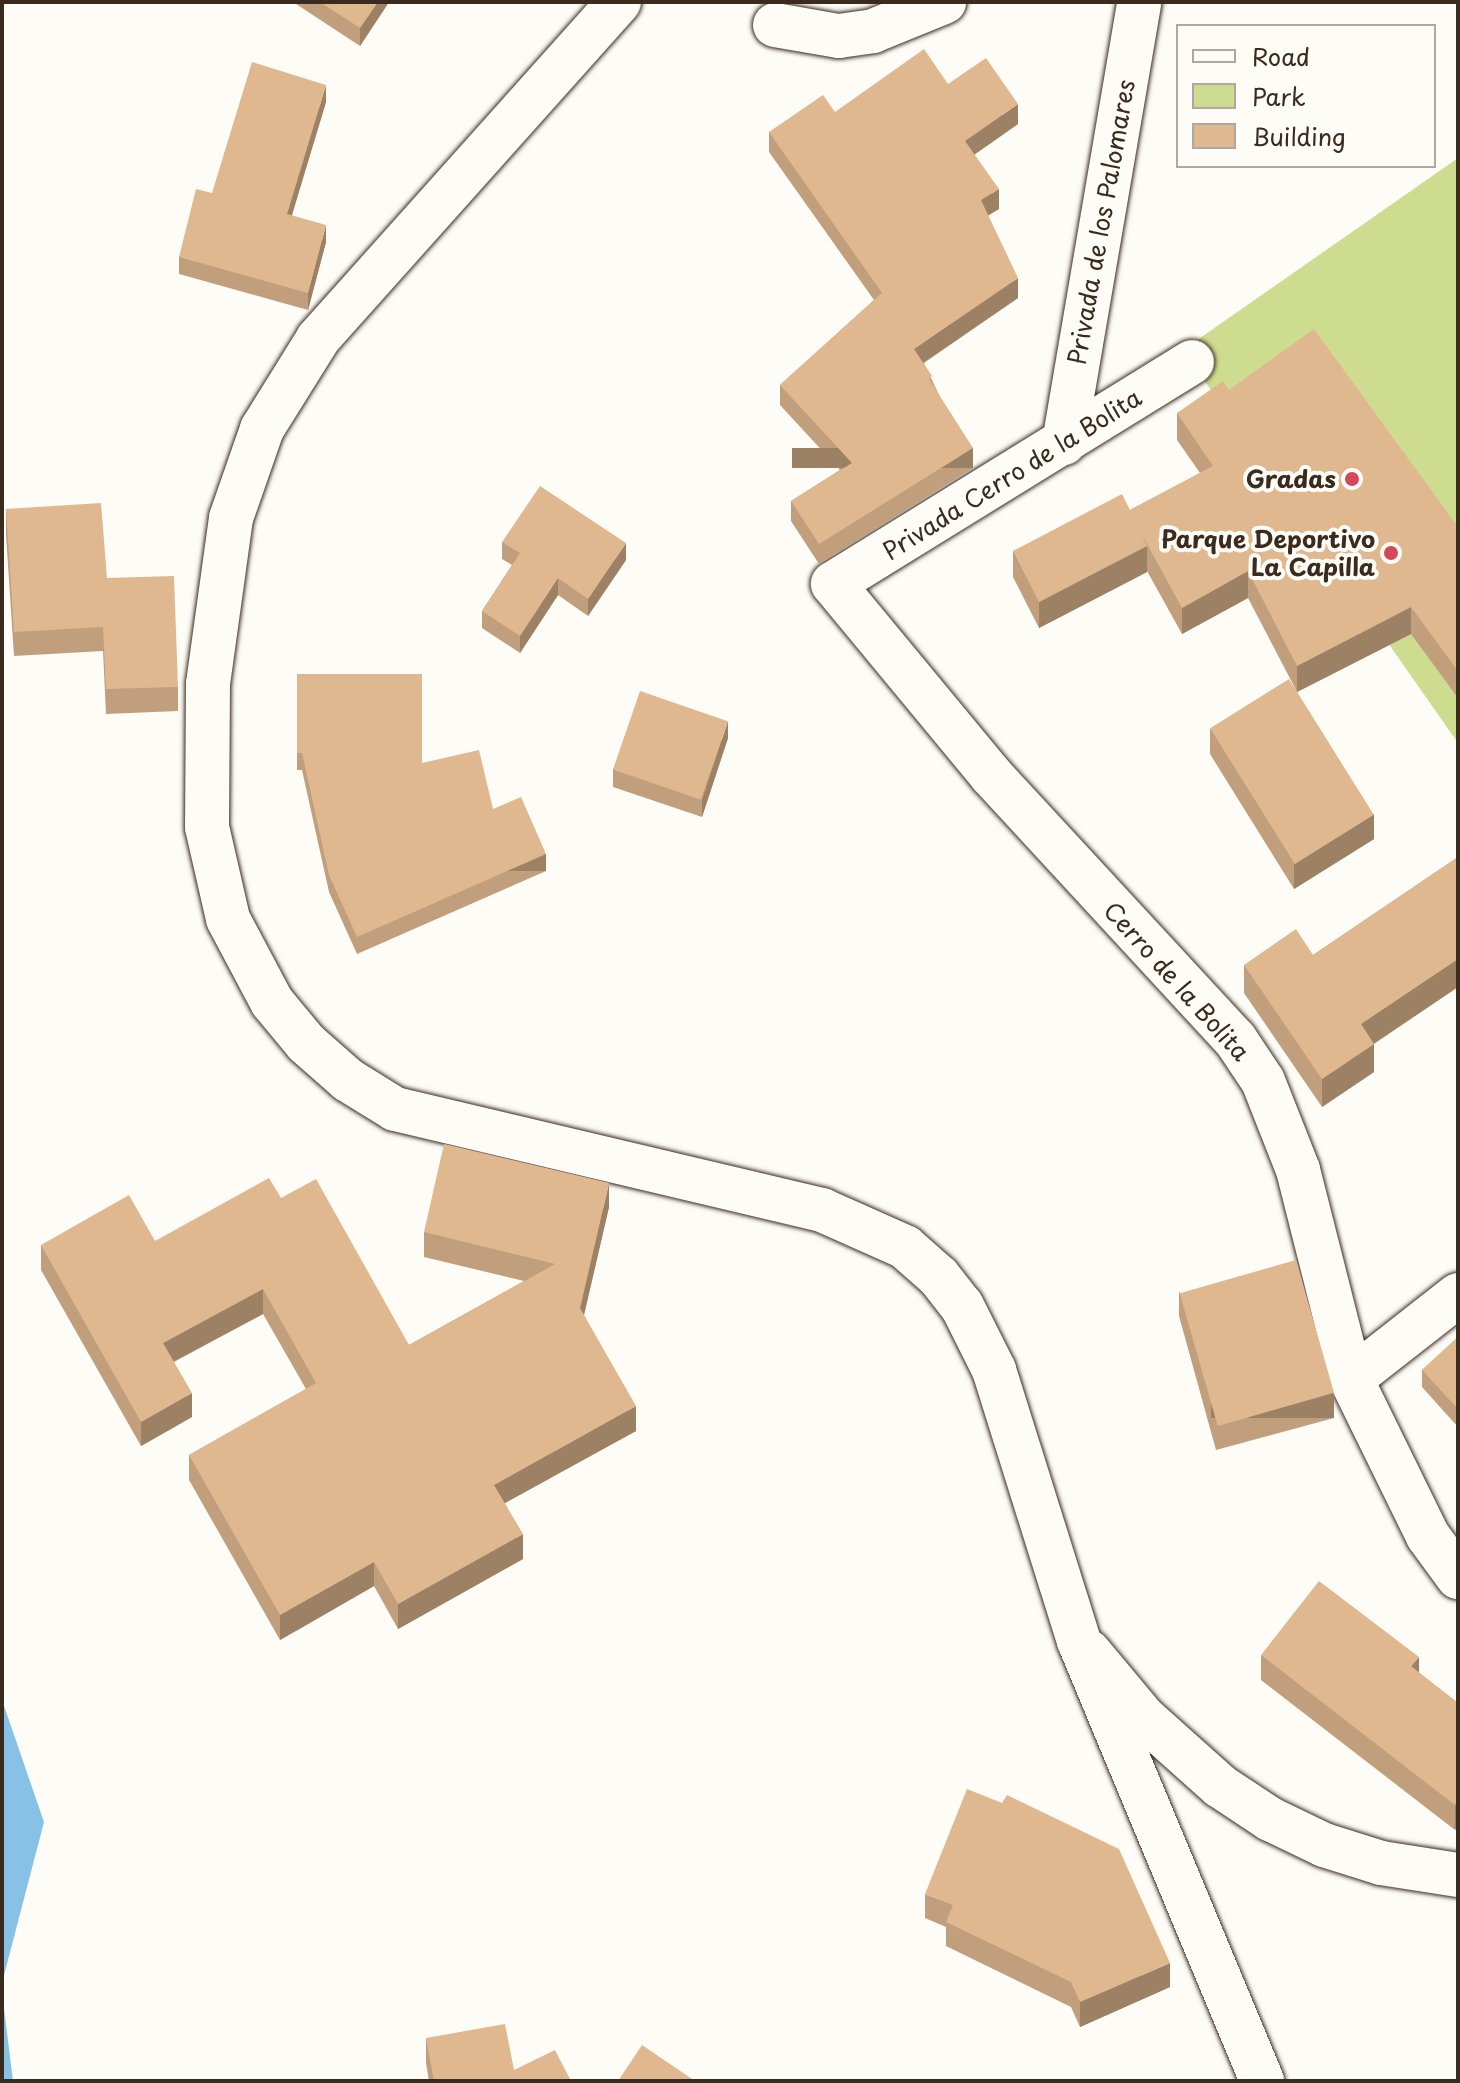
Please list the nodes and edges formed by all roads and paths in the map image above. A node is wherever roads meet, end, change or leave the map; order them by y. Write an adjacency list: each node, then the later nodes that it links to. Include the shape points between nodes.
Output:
1 (619, 2): 11 (street, via 318,339 262,429 231,518 208,684 207,827 215,873 234,933 272,1002 306,1043 348,1080 395,1109 822,1210 905,1247 939,1277 962,1306 994,1370)
2 (944, 2): 4 (street, via 873,31 839,36)
3 (1139, 2): 6 (street, Privada de los Palomares)
4 (775, 25)
5 (1192, 362): 6 (street, Privada Cerro de la Bolita)
6 (1064, 443): 7 (street, Privada Cerro de la Bolita)
7 (833, 584): 9 (street, Cerro de la Bolita, via 991,775 1235,1039 1263,1081 1298,1170)
8 (1458, 1295): 9 (street)
9 (1351, 1379): 10 (street, Cerro de la Bolita, via 1428,1536)
10 (1458, 1577)
11 (1079, 1641): 12 (street, via 1144,1718 1220,1786 1270,1819 1324,1845 1381,1863); 13 (street)
12 (1458, 1875)
13 (1262, 2081)

